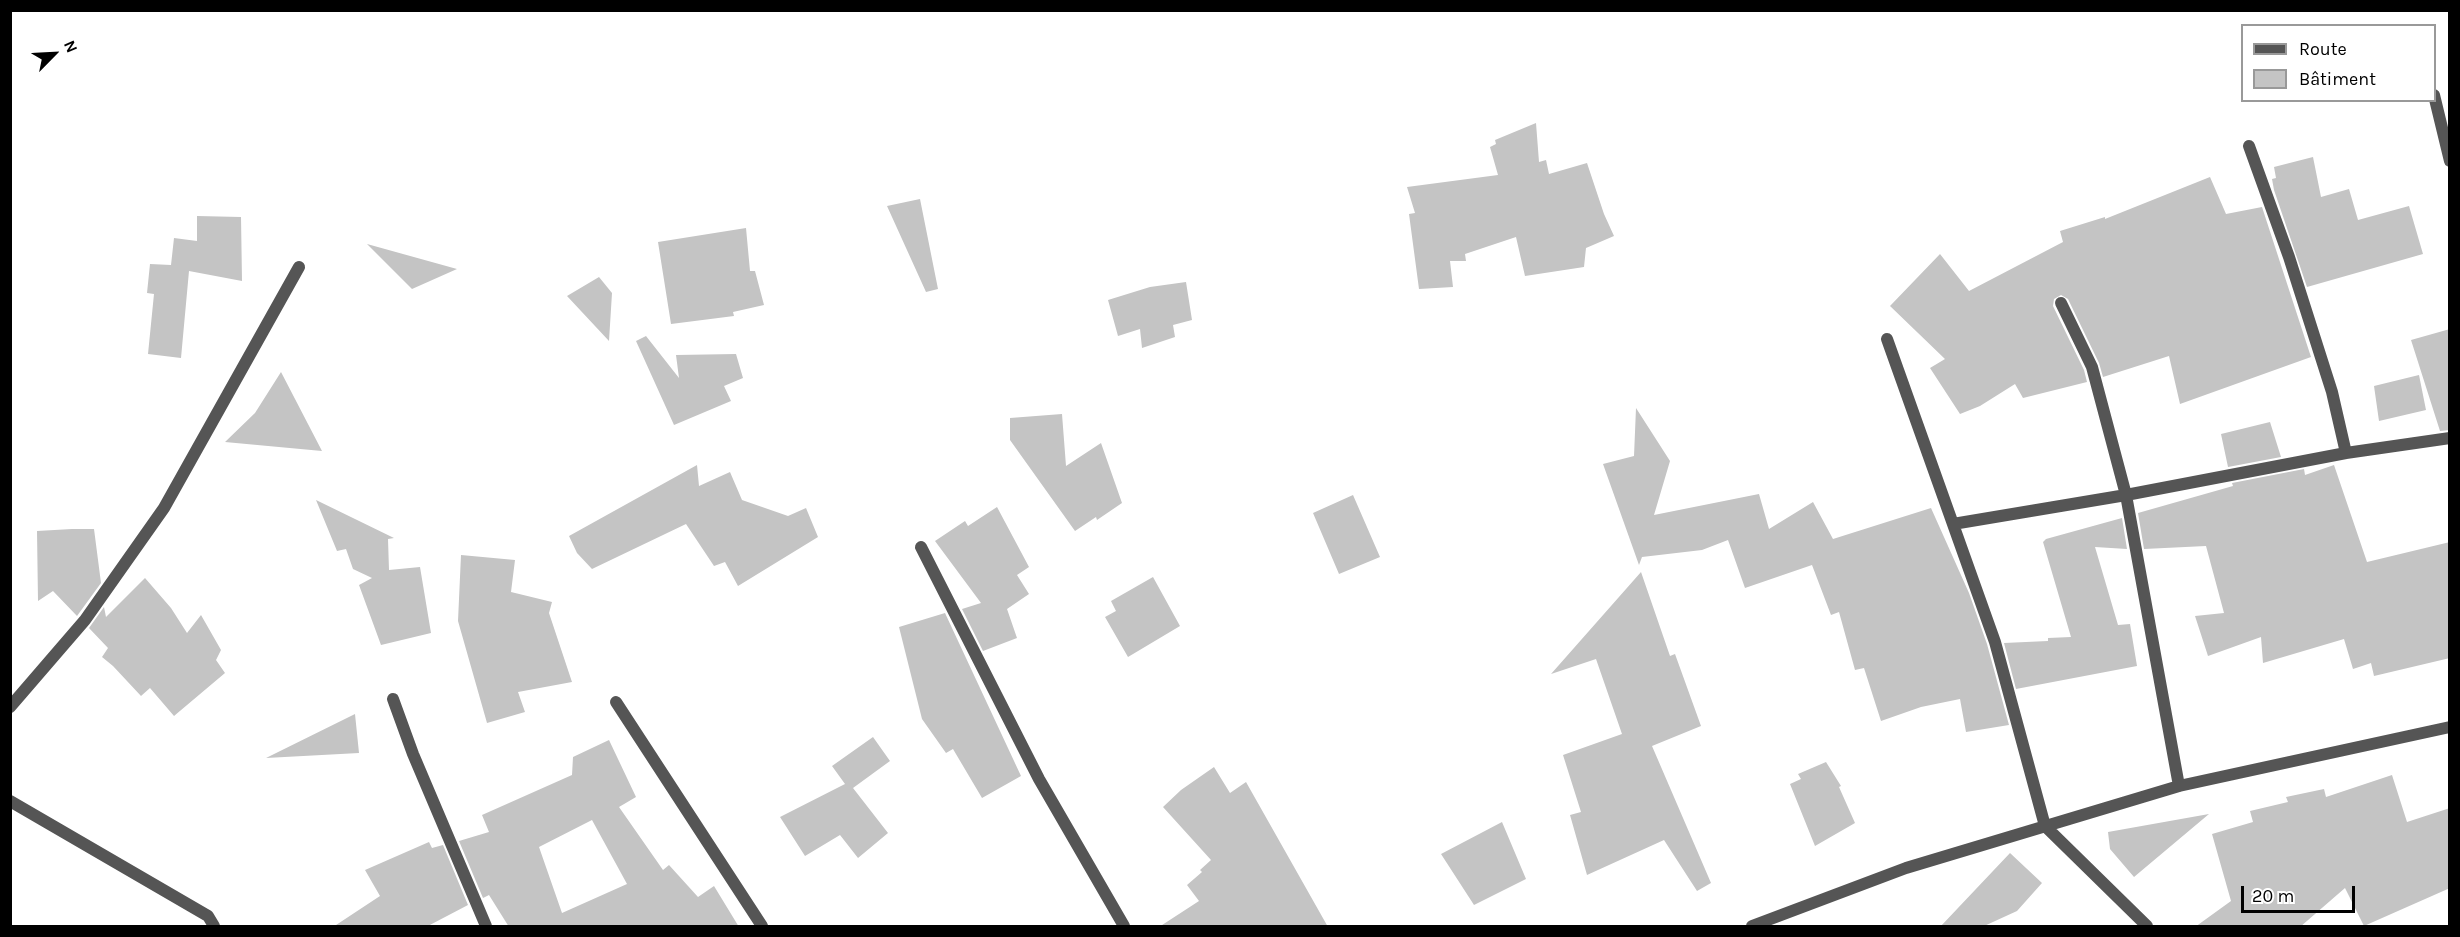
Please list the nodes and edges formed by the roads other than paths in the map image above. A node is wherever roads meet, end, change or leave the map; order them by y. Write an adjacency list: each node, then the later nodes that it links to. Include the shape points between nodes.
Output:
1 (2436, 102): 3 (street)
2 (2249, 146): 8 (street, via 2332,392)
3 (2450, 161)
4 (299, 267): 14 (street, via 164,508 85,620)
5 (2061, 303): 9 (street, via 2092,367)
6 (1887, 339): 10 (street)
7 (2450, 438): 8 (street)
8 (2346, 453): 9 (street)
9 (2126, 495): 10 (street); 16 (street)
10 (1953, 524): 18 (street, via 1995,642)
11 (921, 547): 22 (street, via 1039,779)
12 (393, 699): 20 (street)
13 (616, 702): 21 (street)
14 (10, 707)
15 (2450, 727): 16 (street)
16 (2179, 786): 18 (street)
17 (10, 801): 19 (street, via 208,916)
18 (2045, 826): 23 (street, via 1906,868); 24 (street)
19 (214, 927)
20 (486, 927)
21 (762, 927)
22 (1124, 927)
23 (1752, 927)
24 (2147, 927)

